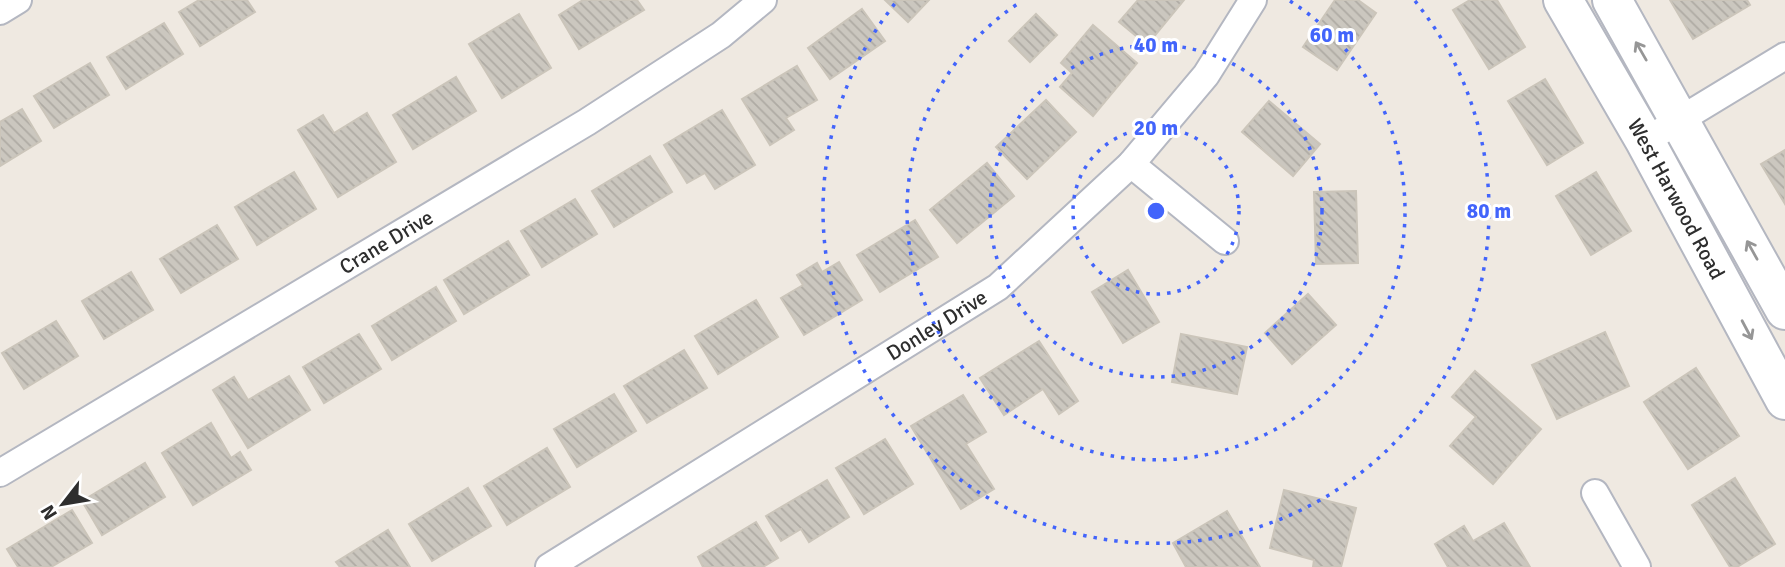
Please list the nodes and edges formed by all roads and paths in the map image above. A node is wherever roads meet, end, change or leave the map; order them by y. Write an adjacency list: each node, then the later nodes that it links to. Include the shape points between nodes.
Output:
1 (18, 0): 6 (street)
2 (763, 0): 14 (street, Crane Drive, via 721,35 587,122)
3 (1253, 0): 10 (street, Donley Drive, via 1206,75)
4 (1563, 0): 9 (main road, West Harwood Road)
5 (1612, 0): 8 (main road, West Harwood Road, one-way to 5)
6 (0, 10)
7 (1785, 56): 8 (street)
8 (1680, 120): 9 (street); 12 (main road, West Harwood Road, one-way to 8)
9 (1644, 141): 13 (main road, West Harwood Road, one-way to 13)
10 (1131, 164): 11 (street); 16 (street, Donley Drive, via 998,288)
11 (1225, 241)
12 (1785, 310)
13 (1785, 400)
14 (0, 473)
15 (1595, 493): 17 (street)
16 (549, 567)
17 (1637, 567)

